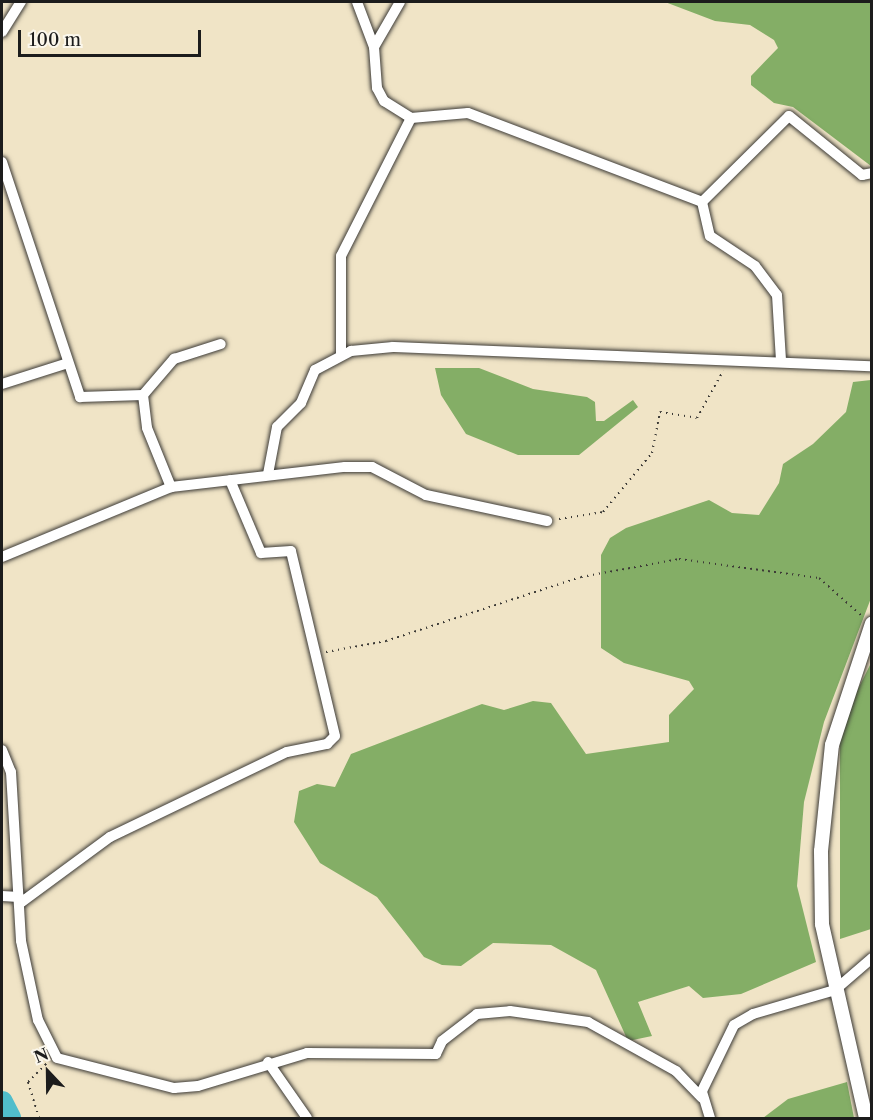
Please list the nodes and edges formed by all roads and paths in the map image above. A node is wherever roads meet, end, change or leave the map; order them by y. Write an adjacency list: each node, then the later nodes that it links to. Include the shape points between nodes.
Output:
1 (21, 2): 4 (street)
2 (357, 2): 5 (street)
3 (400, 2): 5 (street)
4 (2, 32)
5 (374, 47): 6 (street, via 377,88 384,100)
6 (411, 118): 9 (street, via 468,113); 11 (street, via 341,256)
7 (2, 162): 14 (street)
8 (872, 173): 9 (street, via 862,175 789,116)
9 (702, 202): 13 (street, via 710,236 755,266 777,295)
10 (221, 344): 17 (street, via 174,359)
11 (340, 355): 12 (street, via 378,347); 18 (street, via 315,370 301,403 277,427)
12 (730, 359): 13 (street); 21 (path, via 697,418 660,412 652,453 603,512)
13 (781, 362): 15 (street)
14 (65, 364): 16 (street); 17 (street, via 80,397)
15 (872, 366)
16 (2, 384)
17 (143, 395): 20 (street, via 147,428)
18 (268, 474): 19 (street); 21 (street, via 372,467 426,495)
19 (230, 480): 20 (street); 24 (street, via 261,553 291,551)
20 (171, 487): 22 (street)
21 (547, 520)
22 (2, 557)
23 (871, 624): 24 (path, via 819,578 679,559 581,577 386,640); 28 (street, via 850,676 823,798 822,924)
24 (318, 654): 26 (street, via 334,736 327,744 287,752 110,837)
25 (2, 750): 26 (street, via 11,772)
26 (13, 898): 29 (street, via 38,1020)
27 (872, 958): 28 (street)
28 (835, 990): 31 (street, via 753,1014 734,1025); 35 (street)
29 (55, 1056): 30 (street, via 174,1088 198,1086); 32 (path, via 28,1082)
30 (267, 1062): 31 (street, via 307,1053 436,1054 442,1041 477,1014 557,1014 588,1022 676,1071); 33 (street)
31 (702, 1098): 34 (street)
32 (39, 1119)
33 (307, 1119)
34 (710, 1119)
35 (867, 1119)

